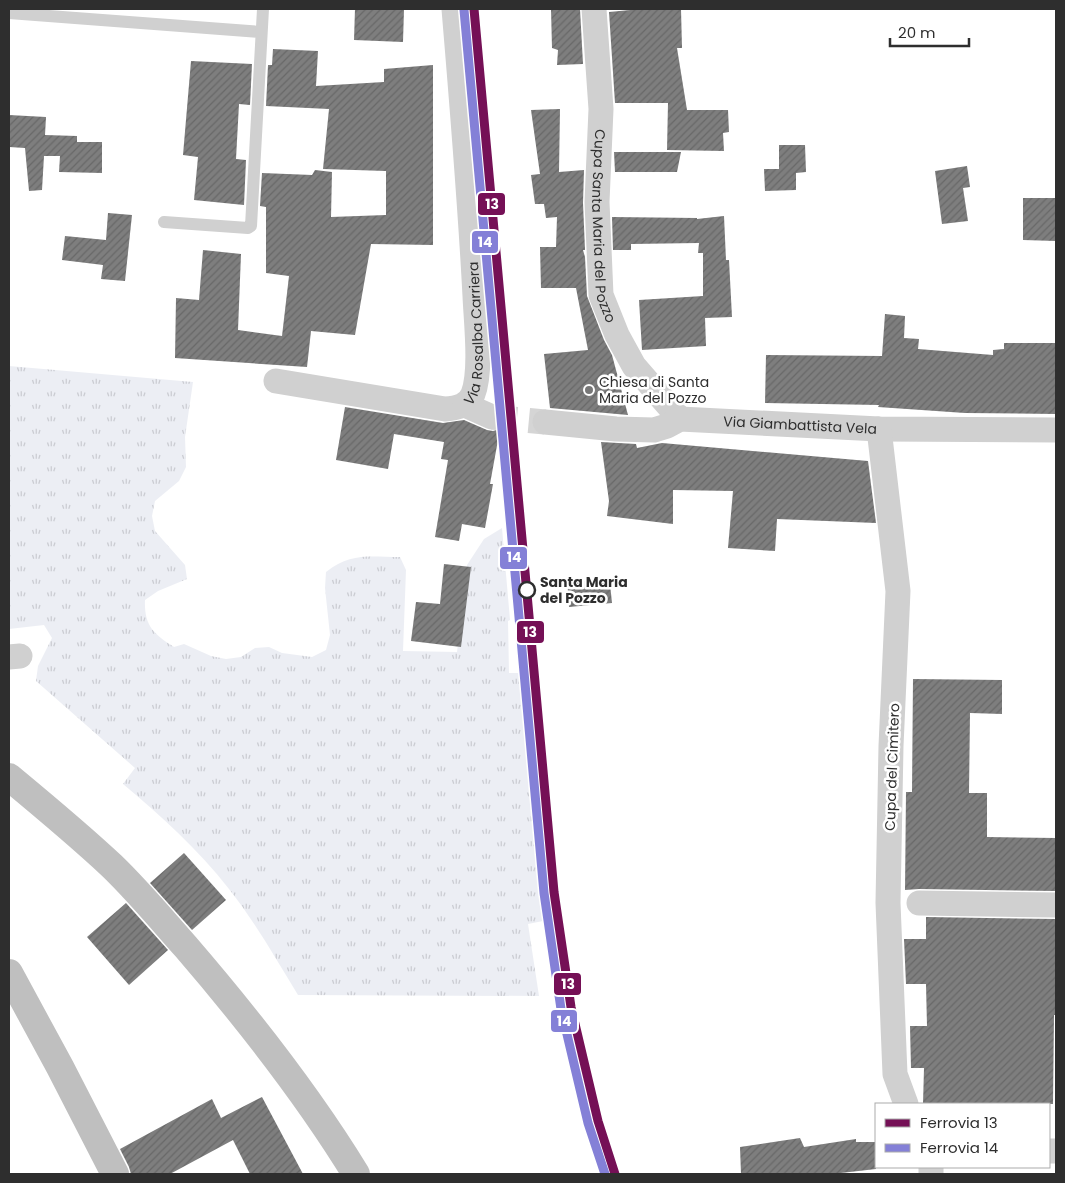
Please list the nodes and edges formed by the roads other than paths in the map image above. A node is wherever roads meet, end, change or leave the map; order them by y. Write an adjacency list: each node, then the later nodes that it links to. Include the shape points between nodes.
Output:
1 (263, 9): 5 (lane)
2 (454, 9): 8 (street, Via Rosalba Carriera, via 477,344 476,381 473,394)
3 (594, 9): 10 (street, Cupa Santa Maria del Pozzo, via 601,109 598,202 601,295 634,366)
4 (9, 13): 5 (lane)
5 (261, 32): 6 (lane, via 251,226)
6 (164, 222)
7 (276, 381): 8 (street, Via Rosalba Carriera, via 445,408)
8 (465, 405): 9 (street)
9 (492, 417)
10 (680, 419): 11 (street, Via Giambattista Vela, via 654,430); 12 (street, Via Giambattista Vela)
11 (545, 422)
12 (880, 429): 13 (street, Via Giambattista Vela); 18 (street, Cupa del Cimitero, via 898,591 888,903 895,1074)
13 (1056, 430)
14 (9, 777): 20 (highway, via 106,861 155,912 272,1052)
15 (919, 904): 16 (street)
16 (1056, 905)
17 (9, 973): 19 (highway)
18 (906, 1103)
19 (115, 1174)
20 (356, 1174)

